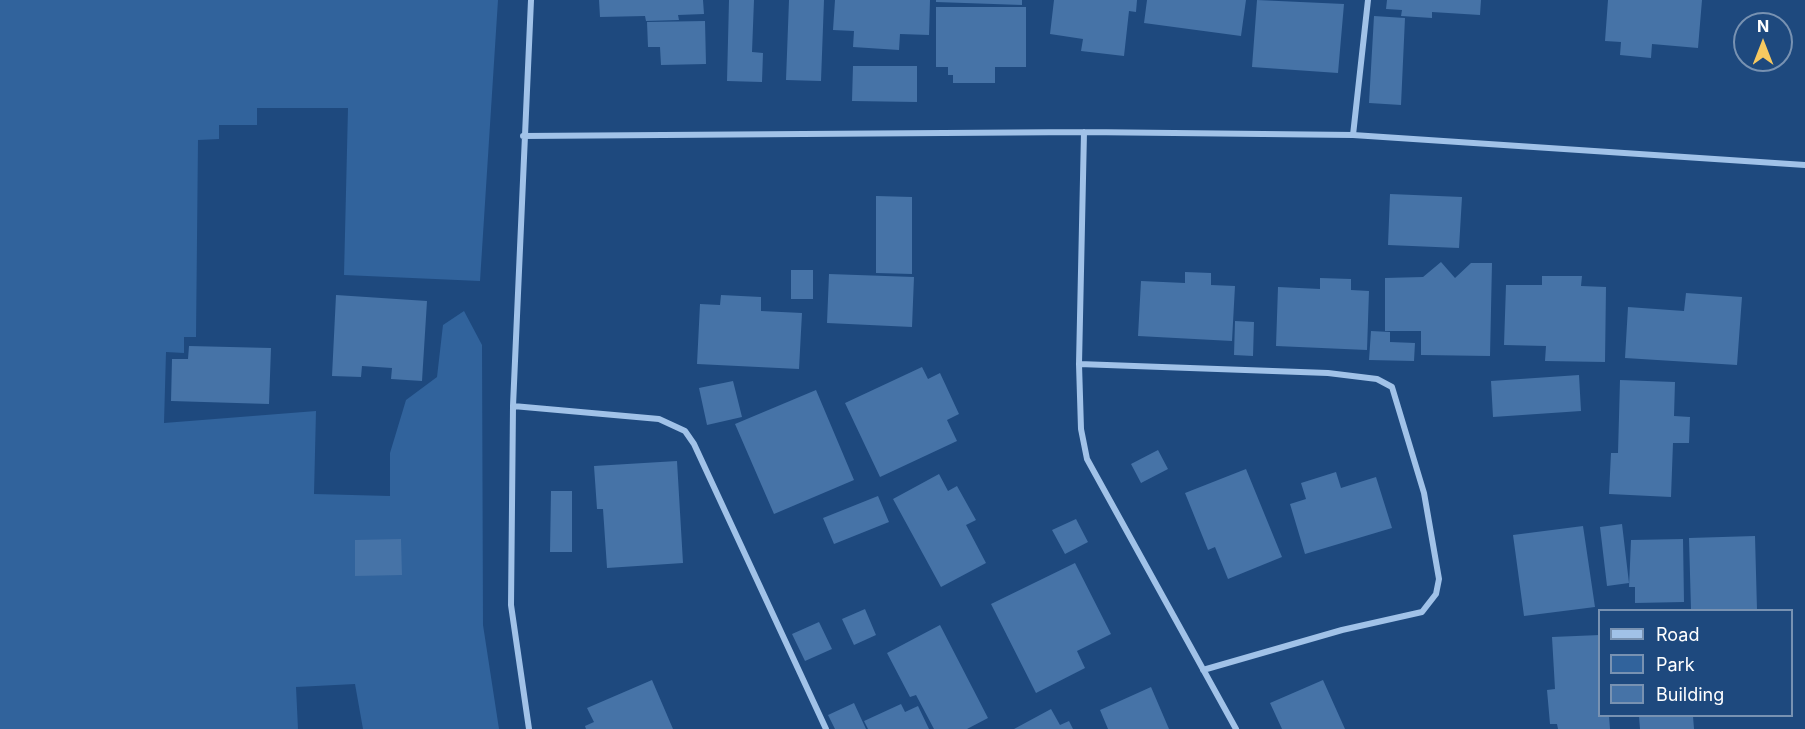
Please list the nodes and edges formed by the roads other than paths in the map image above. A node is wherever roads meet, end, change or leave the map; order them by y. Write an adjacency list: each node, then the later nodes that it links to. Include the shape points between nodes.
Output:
1 (531, 0): 5 (street)
2 (1368, 0): 4 (street)
3 (1084, 132): 4 (street); 5 (street); 7 (street)
4 (1353, 135): 6 (street)
5 (523, 136): 8 (street)
6 (1805, 165)
7 (1079, 364): 9 (street, via 1081,429 1087,459); 9 (street, via 1328,373 1377,380 1392,387 1424,493 1435,551 1439,579 1431,603 1422,612 1342,630)
8 (513, 406): 10 (street, via 511,605); 11 (street, via 660,419 685,431)
9 (1203, 670): 12 (street)
10 (529, 729)
11 (826, 729)
12 (1236, 729)

